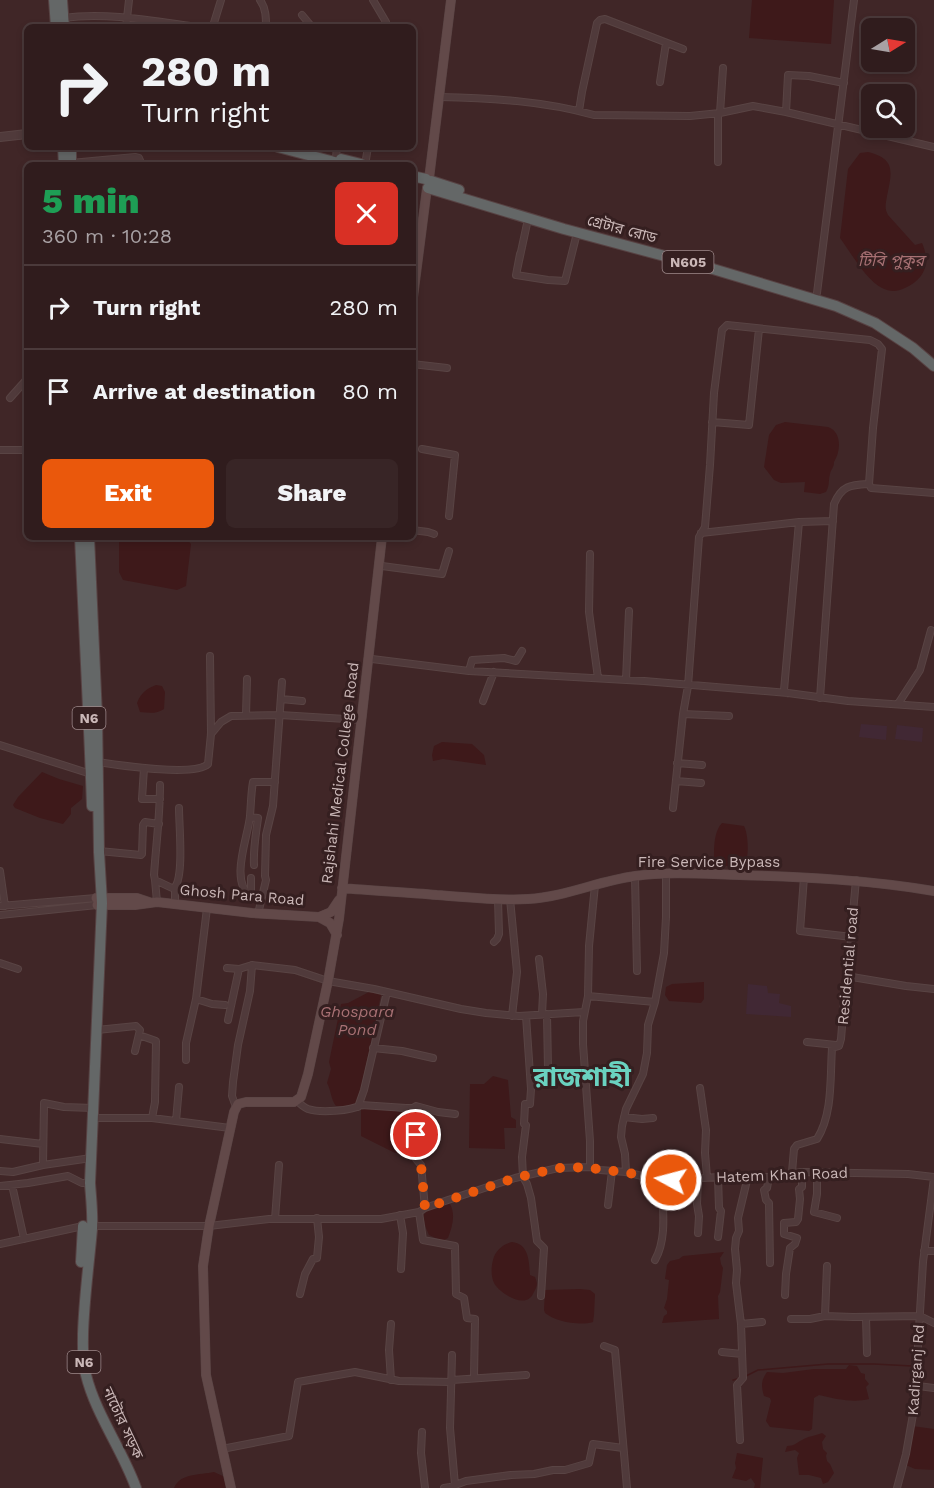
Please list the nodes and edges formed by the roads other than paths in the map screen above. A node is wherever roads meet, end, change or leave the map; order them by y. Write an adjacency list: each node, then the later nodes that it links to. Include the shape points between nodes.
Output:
1 (54, 0): 11 (highway)
2 (62, 0): 11 (highway)
3 (129, 0): 10 (street)
4 (221, 0): 14 (street)
5 (260, 0): 15 (street)
6 (373, 0): 17 (street)
7 (451, 0): 23 (main road)
8 (854, 0): 22 (street)
9 (302, 15): 16 (street)
10 (127, 19): 11 (street, via 75,16); 12 (street); 13 (street)
11 (61, 24)
12 (126, 24)
13 (171, 24)
14 (214, 24)
15 (266, 24)
16 (310, 24)
17 (386, 24)
18 (666, 43): 19 (street); 21 (street); 24 (street, via 600,20)
19 (683, 49)
20 (723, 69): 26 (street)
21 (660, 82)
22 (844, 82): 25 (street, via 788,75); 27 (street)
23 (439, 97): 24 (street, via 506,100); 45 (main road)
24 (579, 111): 26 (street, via 594,115 661,116)
25 (786, 112): 26 (street, via 753,106); 27 (street)
26 (719, 113): 42 (street)
27 (838, 124): 30 (street); 52 (street)
28 (24, 134): 29 (street)
29 (0, 137)
30 (934, 147)
31 (289, 150): 40 (highway)
32 (320, 150): 33 (highway)
33 (336, 152): 41 (highway)
34 (69, 155): 36 (street)
35 (128, 157): 37 (street); 38 (street); 39 (street, via 138,157)
36 (93, 162)
37 (101, 162)
38 (129, 162)
39 (140, 162)
40 (335, 162)
41 (358, 162)
42 (718, 162)
43 (416, 178): 45 (highway, গ্রেটার রোড / N605)
44 (416, 183): 45 (highway, গ্রেটার রোড / N605)
45 (427, 184): 46 (highway, গ্রেটার রোড / N605); 49 (main road); 50 (main road)
46 (536, 219): 47 (highway, গ্রেটার রোড / N605); 47 (street, via 520,254 516,275 566,280); 48 (highway, গ্রেটার রোড / N605)
47 (577, 233): 48 (highway, গ্রেটার রোড / N605)
48 (648, 250): 51 (highway, গ্রেটার রোড / N605)
49 (416, 256)
50 (416, 273)
51 (778, 285): 52 (highway, গ্রেটার রোড / N605); 56 (highway, গ্রেটার রোড / N605, via 875,323)
52 (816, 293): 54 (highway, গ্রেটার রোড / N605, via 874,316)
53 (759, 329): 60 (street, via 727,325 722,330); 60 (street, via 749,425); 64 (street, via 870,340 882,349)
54 (934, 359)
55 (416, 364): 57 (street)
56 (934, 366)
57 (447, 368)
58 (24, 382): 59 (street)
59 (10, 398)
60 (712, 422): 70 (street, via 705,527)
61 (422, 449): 66 (street, via 455,455)
62 (0, 450): 63 (street)
63 (24, 450)
64 (869, 484): 65 (street, via 871,488); 67 (street, via 842,489 834,504)
65 (934, 494)
66 (449, 516)
67 (833, 521): 68 (street); 92 (street)
68 (800, 522): 70 (street); 91 (street, via 784,690)
69 (416, 531): 71 (street)
70 (701, 533): 90 (street)
71 (434, 534)
72 (80, 540): 109 (highway, N6)
73 (89, 540): 105 (highway, N6)
74 (384, 540): 78 (main road, Rajshahi Medical College Road)
75 (384, 540): 102 (main road, Rajshahi Medical College Road)
76 (449, 551): 78 (street, via 442,574)
77 (590, 554): 86 (street, via 589,612)
78 (382, 566): 83 (main road, Rajshahi Medical College Road)
79 (629, 610): 88 (street)
80 (931, 630): 96 (street, via 920,670)
81 (522, 651): 84 (street, via 516,661 472,660)
82 (210, 656): 103 (street)
83 (372, 659): 84 (street); 131 (main road, Rajshahi Medical College Road)
84 (469, 671): 85 (street)
85 (494, 672): 86 (street); 95 (street)
86 (598, 678): 88 (street)
87 (247, 680): 100 (street)
88 (626, 680): 90 (street)
89 (282, 682): 93 (street)
90 (688, 686): 91 (street); 98 (street)
91 (788, 693): 92 (street)
92 (820, 698): 96 (street)
93 (281, 699): 94 (street); 99 (street)
94 (302, 701)
95 (483, 701)
96 (898, 704): 97 (street)
97 (934, 707)
98 (683, 714): 101 (street); 106 (street)
99 (280, 715): 100 (street); 102 (street); 111 (street)
100 (246, 716): 103 (street, via 231,716)
101 (729, 716)
102 (362, 720): 131 (main road, Rajshahi Medical College Road)
103 (211, 734): 108 (street, via 205,767)
104 (0, 745): 109 (street)
105 (98, 762): 108 (street); 109 (highway, N6)
106 (678, 763): 107 (street); 110 (street)
107 (702, 765)
108 (144, 768): 114 (street, via 142,799)
109 (95, 776): 119 (highway, N6); 134 (highway, N6, via 94,876)
110 (676, 781): 112 (street); 116 (street)
111 (275, 782): 117 (street, via 253,782); 139 (street, via 266,835 266,880)
112 (701, 783)
113 (160, 785): 114 (street)
114 (160, 799): 118 (street)
115 (179, 808): 129 (street, via 180,868)
116 (673, 808)
117 (250, 817): 120 (street, via 258,818); 125 (street, via 241,882 251,897)
118 (159, 824): 119 (street, via 145,822 141,855); 126 (street)
119 (99, 851): 134 (highway, N6)
120 (254, 865)
121 (0, 871): 137 (street)
122 (666, 874): 123 (main road, Fire Service Bypass); 124 (main road, Fire Service Bypass); 158 (street, via 664,953)
123 (635, 876): 128 (main road, Fire Service Bypass); 151 (street)
124 (804, 877): 127 (main road, Fire Service Bypass); 143 (street, via 800,931)
125 (251, 878)
126 (155, 880): 129 (street); 135 (street)
127 (856, 880): 130 (main road, Fire Service Bypass); 143 (street, Residential road)
128 (595, 885): 133 (main road, Fire Service Bypass, via 550,897); 156 (street)
129 (175, 887): 136 (street)
130 (934, 891)
131 (343, 893): 132 (main road, Fire Service Bypass); 141 (main road, Ghosh Para Road, via 336,906); 142 (main road)
132 (498, 899): 133 (main road, Fire Service Bypass); 144 (street, via 499,934)
133 (510, 899): 162 (street, via 516,972)
134 (99, 903): 135 (main road, Ghosh Para Road, via 136,898); 137 (street); 140 (street); 165 (highway, N6)
135 (158, 904): 136 (main road, Ghosh Para Road)
136 (175, 904): 138 (main road, Ghosh Para Road)
137 (2, 906)
138 (207, 908): 139 (main road, Ghosh Para Road); 157 (street)
139 (258, 914): 141 (main road, Ghosh Para Road)
140 (0, 915)
141 (319, 917): 142 (main road, via 330,923)
142 (336, 935): 153 (main road)
143 (852, 937): 152 (street, Residential road)
144 (494, 942)
145 (539, 959): 161 (street)
146 (0, 963): 149 (street)
147 (252, 965): 150 (street); 153 (street, via 295,970); 177 (street, via 233,1082)
148 (227, 968): 150 (street)
149 (18, 969)
150 (239, 969): 164 (street)
151 (637, 971)
152 (846, 976): 154 (street); 168 (street, Residential road)
153 (328, 981): 155 (street); 176 (main road, via 308,1074 301,1097)
154 (934, 989)
155 (387, 992): 162 (street); 169 (street)
156 (588, 996): 158 (street); 160 (street)
157 (196, 999): 159 (street); 172 (street)
158 (655, 1002): 182 (street, via 648,1025 643,1074)
159 (225, 1005)
160 (584, 1012): 161 (street); 193 (street)
161 (544, 1014): 163 (street); 173 (street)
162 (512, 1016): 163 (street)
163 (526, 1016): 201 (street, via 531,1089 530,1104 525,1104)
164 (228, 1020)
165 (97, 1030): 166 (street, via 136,1026); 180 (highway, N6)
166 (139, 1035): 170 (street); 183 (street, via 156,1041)
167 (807, 1042): 168 (street)
168 (839, 1046): 197 (street, Residential road, via 832,1048 823,1130 818,1139 797,1145)
169 (373, 1048): 171 (street); 178 (street)
170 (135, 1051)
171 (433, 1058)
172 (186, 1060)
173 (548, 1068)
174 (179, 1087): 185 (street)
175 (700, 1088): 202 (street)
176 (296, 1100): 177 (main road, via 246,1102); 178 (street, via 310,1110)
177 (236, 1107): 186 (main road)
178 (358, 1108): 179 (street)
179 (413, 1108): 181 (street); 212 (street)
180 (93, 1113): 183 (street); 188 (street, via 44,1103); 189 (highway, N6)
181 (454, 1114)
182 (624, 1117): 184 (street); 196 (street, via 621,1137)
183 (152, 1118): 185 (street)
184 (653, 1118)
185 (176, 1121): 186 (street)
186 (230, 1128): 218 (main road)
187 (0, 1139): 188 (street)
188 (43, 1144): 191 (street)
189 (91, 1158): 191 (street); 208 (highway, N6)
190 (660, 1159): 207 (street)
191 (43, 1165): 195 (street)
192 (279, 1165): 216 (street)
193 (590, 1167): 194 (street, Hatem Khan Road); 201 (street, Hatem Khan Road, via 558,1168)
194 (612, 1171): 196 (street, Hatem Khan Road); 211 (street)
195 (0, 1172)
196 (626, 1172): 207 (street, Hatem Khan Road)
197 (792, 1172): 198 (street, Hatem Khan Road); 204 (street, Hatem Khan Road)
198 (802, 1172): 199 (street, Hatem Khan Road); 230 (street, via 798,1219 784,1223 783,1229 784,1234 797,1238 790,1248)
199 (817, 1172): 206 (street, Hatem Khan Road); 215 (street, via 813,1212)
200 (748, 1176): 203 (street, Hatem Khan Road); 204 (street, Hatem Khan Road); 239 (street, via 735,1249)
201 (523, 1177): 212 (street, Hatem Khan Road); 231 (street, via 531,1198 537,1241 544,1248)
202 (707, 1177): 203 (street, Hatem Khan Road); 205 (street, Hatem Khan Road)
203 (718, 1177): 220 (street)
204 (769, 1177): 226 (street, via 764,1190 769,1203)
205 (698, 1178): 207 (street, Hatem Khan Road); 219 (street)
206 (934, 1178): 223 (street, Kadirganj Rd)
207 (658, 1180): 225 (street, via 663,1226)
208 (90, 1183): 209 (street, via 68,1176); 217 (highway, N6)
209 (12, 1185): 210 (street); 221 (street)
210 (0, 1186)
211 (608, 1205)
212 (422, 1210): 213 (street, Hatem Khan Road); 246 (street, via 423,1240 455,1246 456,1294 464,1298 467,1318 475,1319)
213 (400, 1215): 214 (street, Hatem Khan Road, via 381,1219); 228 (street)
214 (317, 1218): 216 (street, Hatem Khan Road); 229 (street, via 317,1258 305,1274)
215 (837, 1218)
216 (275, 1219): 218 (street, Hatem Khan Road)
217 (87, 1226): 218 (street, Hatem Khan Road); 221 (street, Hatem Khan Road); 256 (highway, via 78,1366 84,1389); 257 (highway, নাটোর সড়ক / N6, via 85,1374)
218 (209, 1226): 254 (main road, via 203,1266 206,1374)
219 (698, 1233)
220 (718, 1237)
221 (24, 1239): 222 (street, Hatem Khan Road)
222 (0, 1244)
223 (924, 1251): 224 (street); 233 (street, Kadirganj Rd)
224 (934, 1251)
225 (655, 1260)
226 (770, 1263)
227 (827, 1266): 232 (street)
228 (401, 1269)
229 (300, 1294)
230 (786, 1295)
231 (541, 1296)
232 (825, 1316): 234 (street); 235 (street)
233 (920, 1316): 234 (street); 237 (street); 249 (street, Kadirganj Rd)
234 (866, 1317): 242 (street)
235 (791, 1319)
236 (762, 1322): 239 (street)
237 (934, 1323)
238 (391, 1324): 247 (street)
239 (741, 1324): 243 (street)
240 (604, 1346): 253 (street, via 615,1350)
241 (722, 1352): 243 (street)
242 (867, 1353)
243 (742, 1354): 252 (street, via 743,1378 737,1385)
244 (452, 1355): 248 (street)
245 (526, 1375): 246 (street)
246 (474, 1378): 248 (street)
247 (391, 1380): 248 (street); 254 (street, via 355,1372 298,1382 289,1436)
248 (452, 1381): 255 (street, via 450,1428)
249 (918, 1386): 250 (street); 262 (street, Kadirganj Rd)
250 (934, 1388)
251 (422, 1432): 259 (street)
252 (740, 1440)
253 (623, 1448): 255 (street, via 593,1444 590,1463); 261 (street)
254 (222, 1449): 258 (main road)
255 (455, 1485): 260 (street)
256 (129, 1488)
257 (136, 1488)
258 (231, 1488)
259 (425, 1488)
260 (444, 1488)
261 (627, 1488)
262 (897, 1488)

